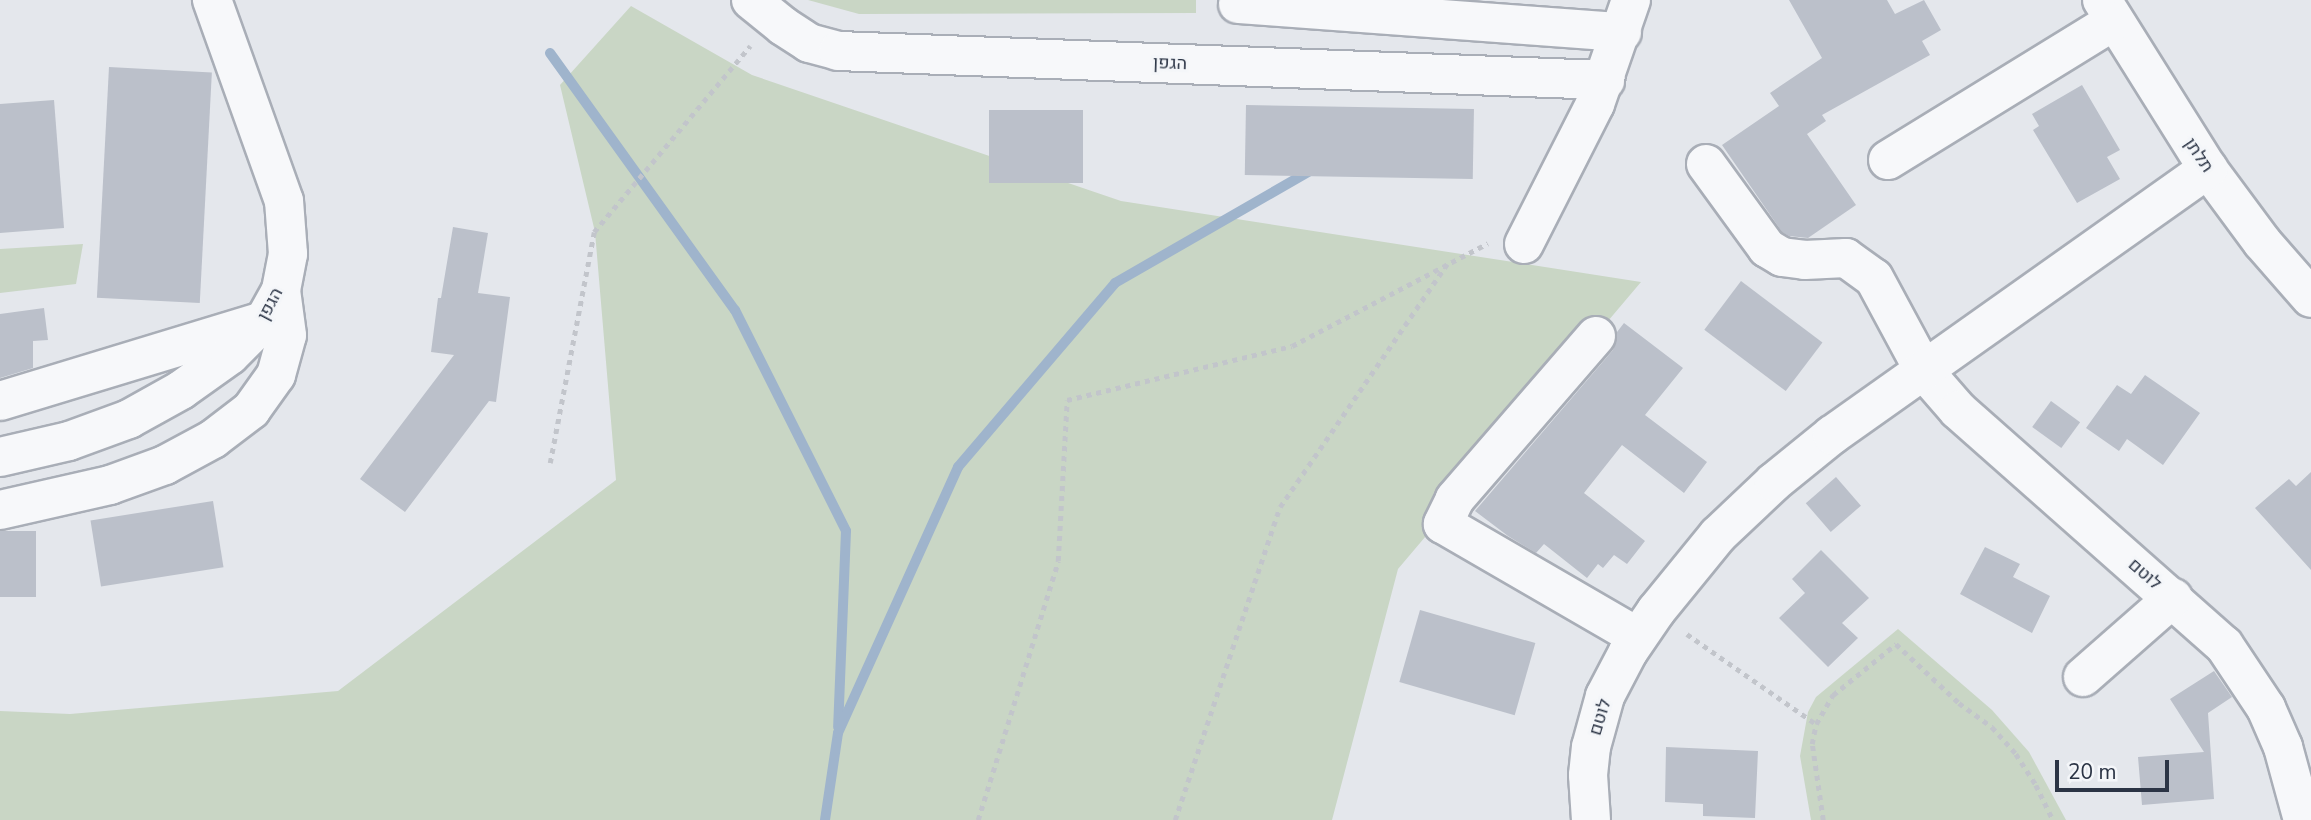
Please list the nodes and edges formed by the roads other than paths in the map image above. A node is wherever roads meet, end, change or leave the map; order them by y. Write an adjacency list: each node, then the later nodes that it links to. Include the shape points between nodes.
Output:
1 (212, 0): 12 (street, הגפן, via 284,201 288,254)
2 (1238, 4): 5 (street)
3 (762, 9): 6 (street, הגפן, via 809,43 838,51)
4 (2108, 10): 7 (street); 9 (street, תלתן)
5 (1626, 16): 6 (street)
6 (1605, 80): 10 (street, via 1574,151)
7 (1888, 160)
8 (1706, 164): 14 (street, via 1767,248 1782,257 1805,260 1846,258 1874,278)
9 (2208, 169): 11 (street, תלתן); 14 (street, לוטם)
10 (1524, 244)
11 (2311, 298)
12 (272, 305): 15 (street); 16 (street, הגפן, via 230,355 181,390 129,419 69,441); 17 (street, via 286,335 276,375 251,410 232,425 165,465 110,485)
13 (1597, 335): 19 (street, via 1455,499 1443,524)
14 (1924, 371): 18 (street, לוטם, via 1992,441); 19 (street, לוטם, via 1774,482 1718,535)
15 (0, 401)
16 (0, 457)
17 (0, 510)
18 (2173, 598): 20 (street); 22 (street, לוטם, via 2224,645 2266,708 2283,747)
19 (1647, 624): 21 (street, לוטם, via 1616,673 1597,721 1588,775)
20 (2083, 677)
21 (1591, 820)
22 (2303, 820)

